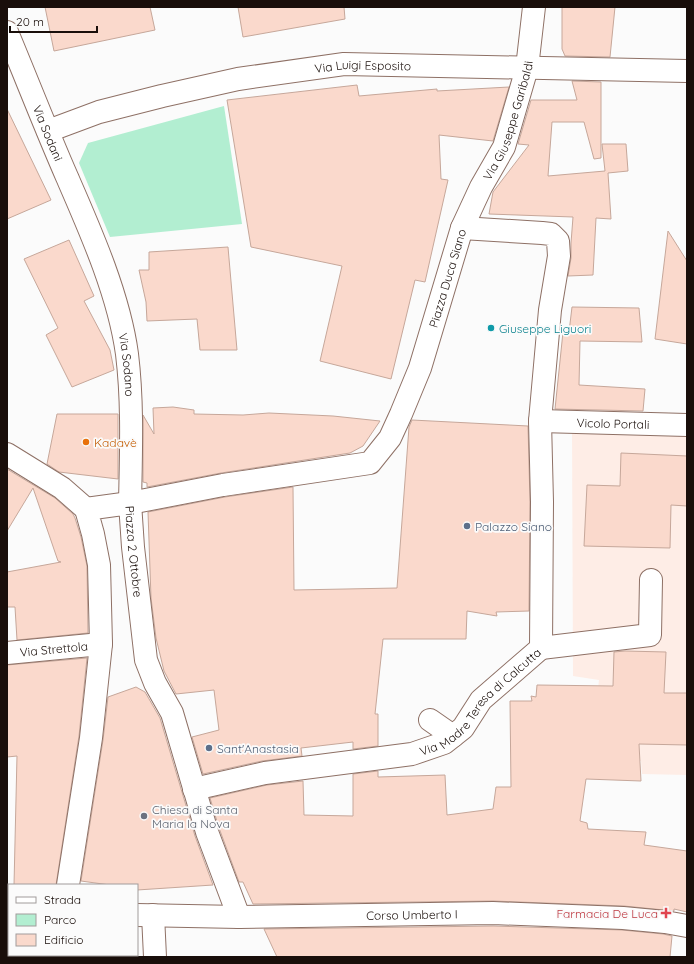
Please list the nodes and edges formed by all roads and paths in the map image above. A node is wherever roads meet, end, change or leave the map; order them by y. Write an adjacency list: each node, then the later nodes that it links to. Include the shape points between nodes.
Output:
1 (534, 7): 3 (street, Via Giuseppe Garibaldi)
2 (7, 32): 5 (street, Via Sodani)
3 (527, 68): 4 (street, Via Luigi Esposito); 5 (street, Via Luigi Esposito, via 344,64 238,79 162,96 99,112); 6 (street, Via Giuseppe Garibaldi, via 504,147 481,187)
4 (687, 71)
5 (48, 131): 7 (street, Via Sodani)
6 (462, 228): 8 (street, Piazza Duca Siano, via 551,234 558,241 559,256 550,310); 12 (street, Piazza Duca Siano, via 420,368 390,438 370,462)
7 (91, 233): 12 (street, Via Sodano, via 107,275 127,354 131,408)
8 (544, 375): 9 (street, Via Madre Teresa di Calcutta)
9 (540, 422): 10 (street, Vicolo Portali); 16 (street, Via Madre Teresa di Calcutta)
10 (687, 425)
11 (7, 454): 13 (street, via 62,488)
12 (130, 502): 13 (street, Piazza 2 Ottobre); 20 (street, Piazza 2 Ottobre, via 146,660 155,684 172,713)
13 (86, 508): 15 (street, via 99,565)
14 (651, 580): 16 (street, via 650,635)
15 (101, 644): 17 (street, Via Strettola); 21 (street, via 92,738)
16 (541, 648): 19 (street, Via Madre Teresa di Calcutta, via 481,700 463,728)
17 (7, 653)
18 (430, 720): 19 (street)
19 (453, 736): 20 (street, Via Madre Teresa di Calcutta, via 444,743 412,754 265,773)
20 (194, 789): 23 (street, Piazza 2 Ottobre)
21 (68, 884)
22 (145, 915): 23 (street, Corso Umberto I); 25 (street)
23 (239, 917): 24 (street, Corso Umberto I, via 493,913 623,918)
24 (687, 926)
25 (155, 957)

